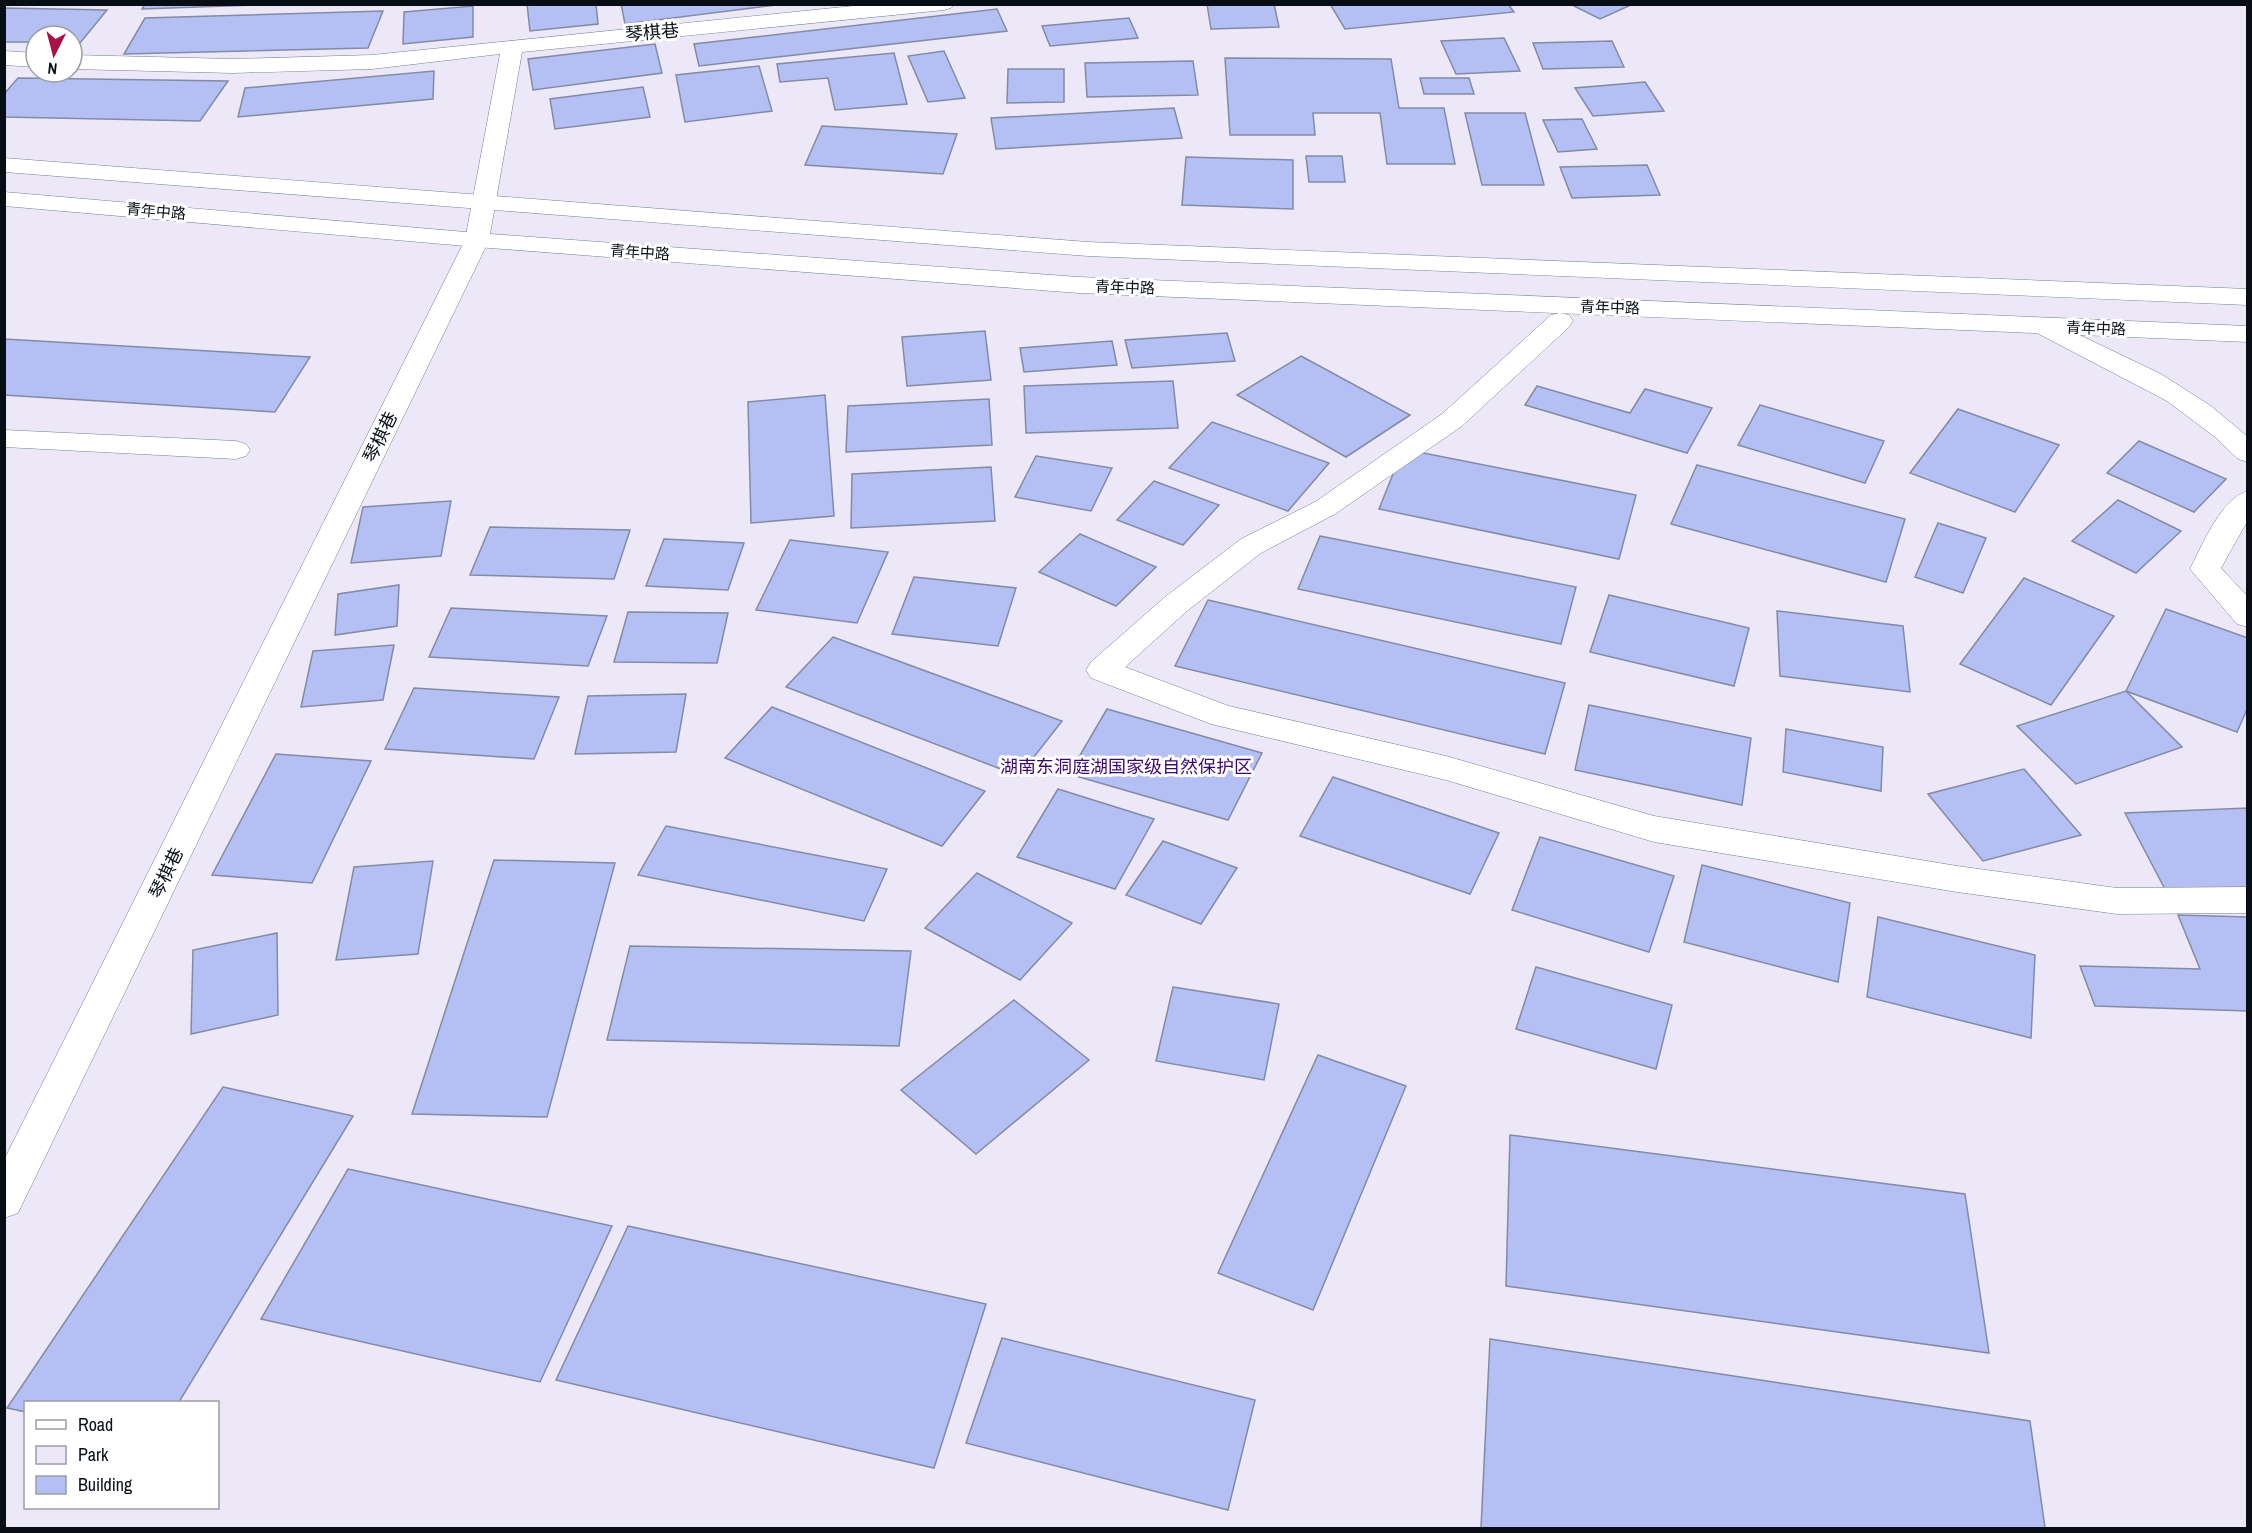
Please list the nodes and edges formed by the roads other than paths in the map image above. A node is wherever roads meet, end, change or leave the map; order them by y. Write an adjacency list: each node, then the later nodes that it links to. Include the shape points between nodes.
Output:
1 (944, 4): 2 (street, 琴棋巷)
2 (512, 46): 5 (street, via 372,62 233,66); 8 (street, 琴棋巷)
3 (4, 58): 4 (street)
4 (24, 59)
5 (84, 62)
6 (4, 165): 8 (street, 青年中路)
7 (4, 199): 9 (street, 青年中路)
8 (484, 202): 9 (street, 琴棋巷); 10 (street, 青年中路, via 1088,249)
9 (477, 240): 12 (street, 青年中路, via 1080,285); 20 (street, 琴棋巷)
10 (2247, 297)
11 (1560, 321): 19 (street, via 1452,420 1325,508 1251,546 1176,604 1102,670 1222,716 1446,768 1654,828 1957,879 2117,901)
12 (2044, 326): 13 (street, 青年中路); 16 (street, via 2148,376 2222,426)
13 (2247, 334)
14 (4, 438): 15 (street)
15 (237, 450)
16 (2247, 453)
17 (2247, 500): 18 (street, via 2205,569)
18 (2247, 617)
19 (2247, 900)
20 (4, 1201)

